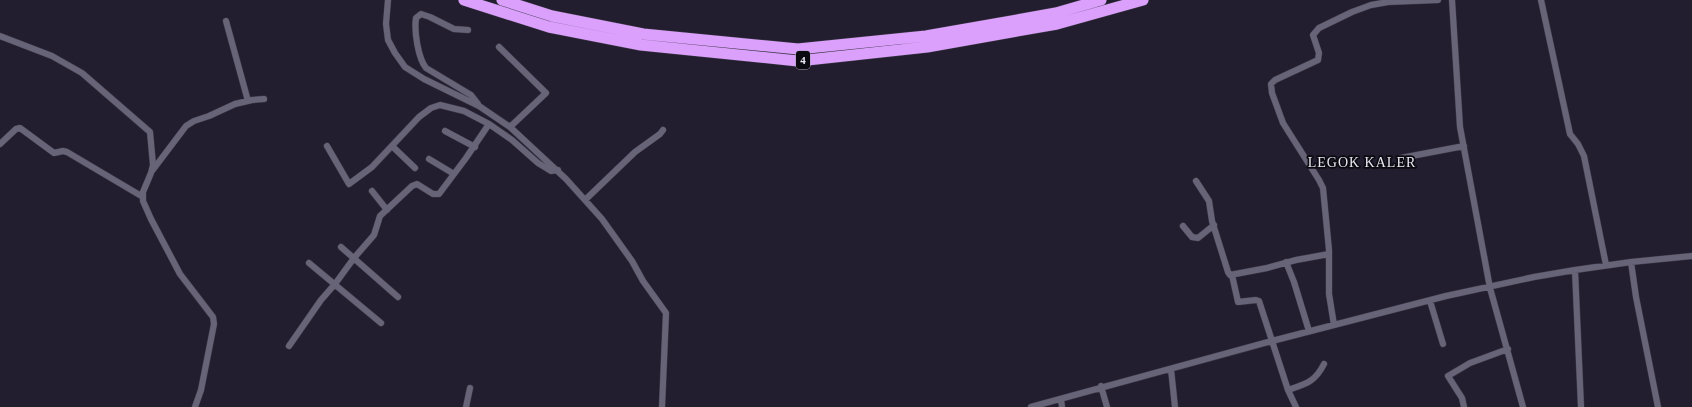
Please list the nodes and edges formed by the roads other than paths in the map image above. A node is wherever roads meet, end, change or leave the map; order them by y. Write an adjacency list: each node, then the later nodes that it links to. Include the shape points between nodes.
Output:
1 (388, 0): 15 (street, via 388,40 405,67)
2 (464, 0): 5 (highway, 4, via 549,27 641,45 798,61 935,46 1057,24)
3 (502, 0): 4 (highway, 4, via 552,16 643,34 798,50 926,36 1056,13)
4 (1101, 0)
5 (1143, 0)
6 (1438, 0): 39 (street, via 1371,5 1319,28 1313,35 1319,53 1318,60 1271,84 1283,123 1322,188)
7 (1452, 0): 23 (street, via 1460,127)
8 (1541, 0): 45 (street, via 1570,134 1584,156)
9 (226, 21): 14 (street)
10 (468, 30): 15 (street, via 454,29 421,14 416,18 414,28 422,63 426,68 471,95)
11 (0, 36): 29 (street, via 52,56 82,73 146,127 151,137)
12 (498, 47): 17 (street, via 546,93)
13 (264, 99): 14 (street)
14 (248, 101): 29 (street, via 235,104 186,126)
15 (479, 106): 17 (street)
16 (489, 124): 22 (street, via 464,111 440,105 419,117); 24 (street); 28 (street, via 538,163 551,171)
17 (510, 127): 28 (street)
18 (663, 130): 34 (street, via 635,152)
19 (445, 131): 24 (street)
20 (0, 144): 33 (street, via 20,128 54,153 67,152)
21 (327, 146): 22 (street, via 349,184 372,168)
22 (392, 146): 27 (street)
23 (1464, 146): 25 (street); 49 (street)
24 (475, 147): 30 (street)
25 (1401, 158)
26 (429, 159): 30 (street)
27 (415, 168)
28 (558, 170): 34 (street)
29 (151, 173): 33 (street)
30 (454, 174): 35 (street, via 439,194 433,194 418,184 412,186)
31 (1196, 181): 36 (street, via 1209,201)
32 (372, 190): 35 (street)
33 (143, 197): 65 (street, via 151,219 180,274 213,317 211,346)
34 (585, 200): 67 (street, via 602,219 666,313)
35 (387, 210): 41 (street, via 380,216 374,235)
36 (1214, 225): 37 (street, via 1198,238 1192,237); 47 (street, via 1228,272)
37 (1183, 226)
38 (341, 247): 41 (street)
39 (1329, 254): 42 (street); 53 (street, via 1329,294)
40 (1692, 256): 43 (street)
41 (354, 258): 48 (street); 50 (street)
42 (1286, 262): 47 (street); 54 (street)
43 (1631, 262): 45 (street); 76 (street)
44 (309, 263): 48 (street)
45 (1606, 265): 46 (street)
46 (1575, 270): 49 (street, via 1534,276); 75 (street)
47 (1232, 276): 55 (street, via 1238,302 1259,302)
48 (335, 284): 52 (street); 57 (street)
49 (1490, 288): 51 (street); 58 (street)
50 (398, 297)
51 (1430, 301): 53 (street); 56 (street)
52 (382, 323)
53 (1334, 325): 54 (street)
54 (1309, 331): 55 (street)
55 (1272, 341): 60 (street); 63 (street)
56 (1443, 344)
57 (289, 346)
58 (1508, 349): 73 (street, via 1470,363 1448,376 1462,398); 74 (street)
59 (1324, 364): 63 (street, via 1315,378)
60 (1171, 369): 61 (street); 71 (street)
61 (1101, 386): 64 (street); 70 (street)
62 (470, 388): 66 (street)
63 (1288, 390): 72 (street)
64 (1061, 399): 68 (street); 69 (street)
65 (195, 407)
66 (466, 407)
67 (662, 407)
68 (1030, 407)
69 (1062, 407)
70 (1107, 407)
71 (1175, 407)
72 (1296, 407)
73 (1464, 407)
74 (1523, 407)
75 (1581, 407)
76 (1658, 407)

